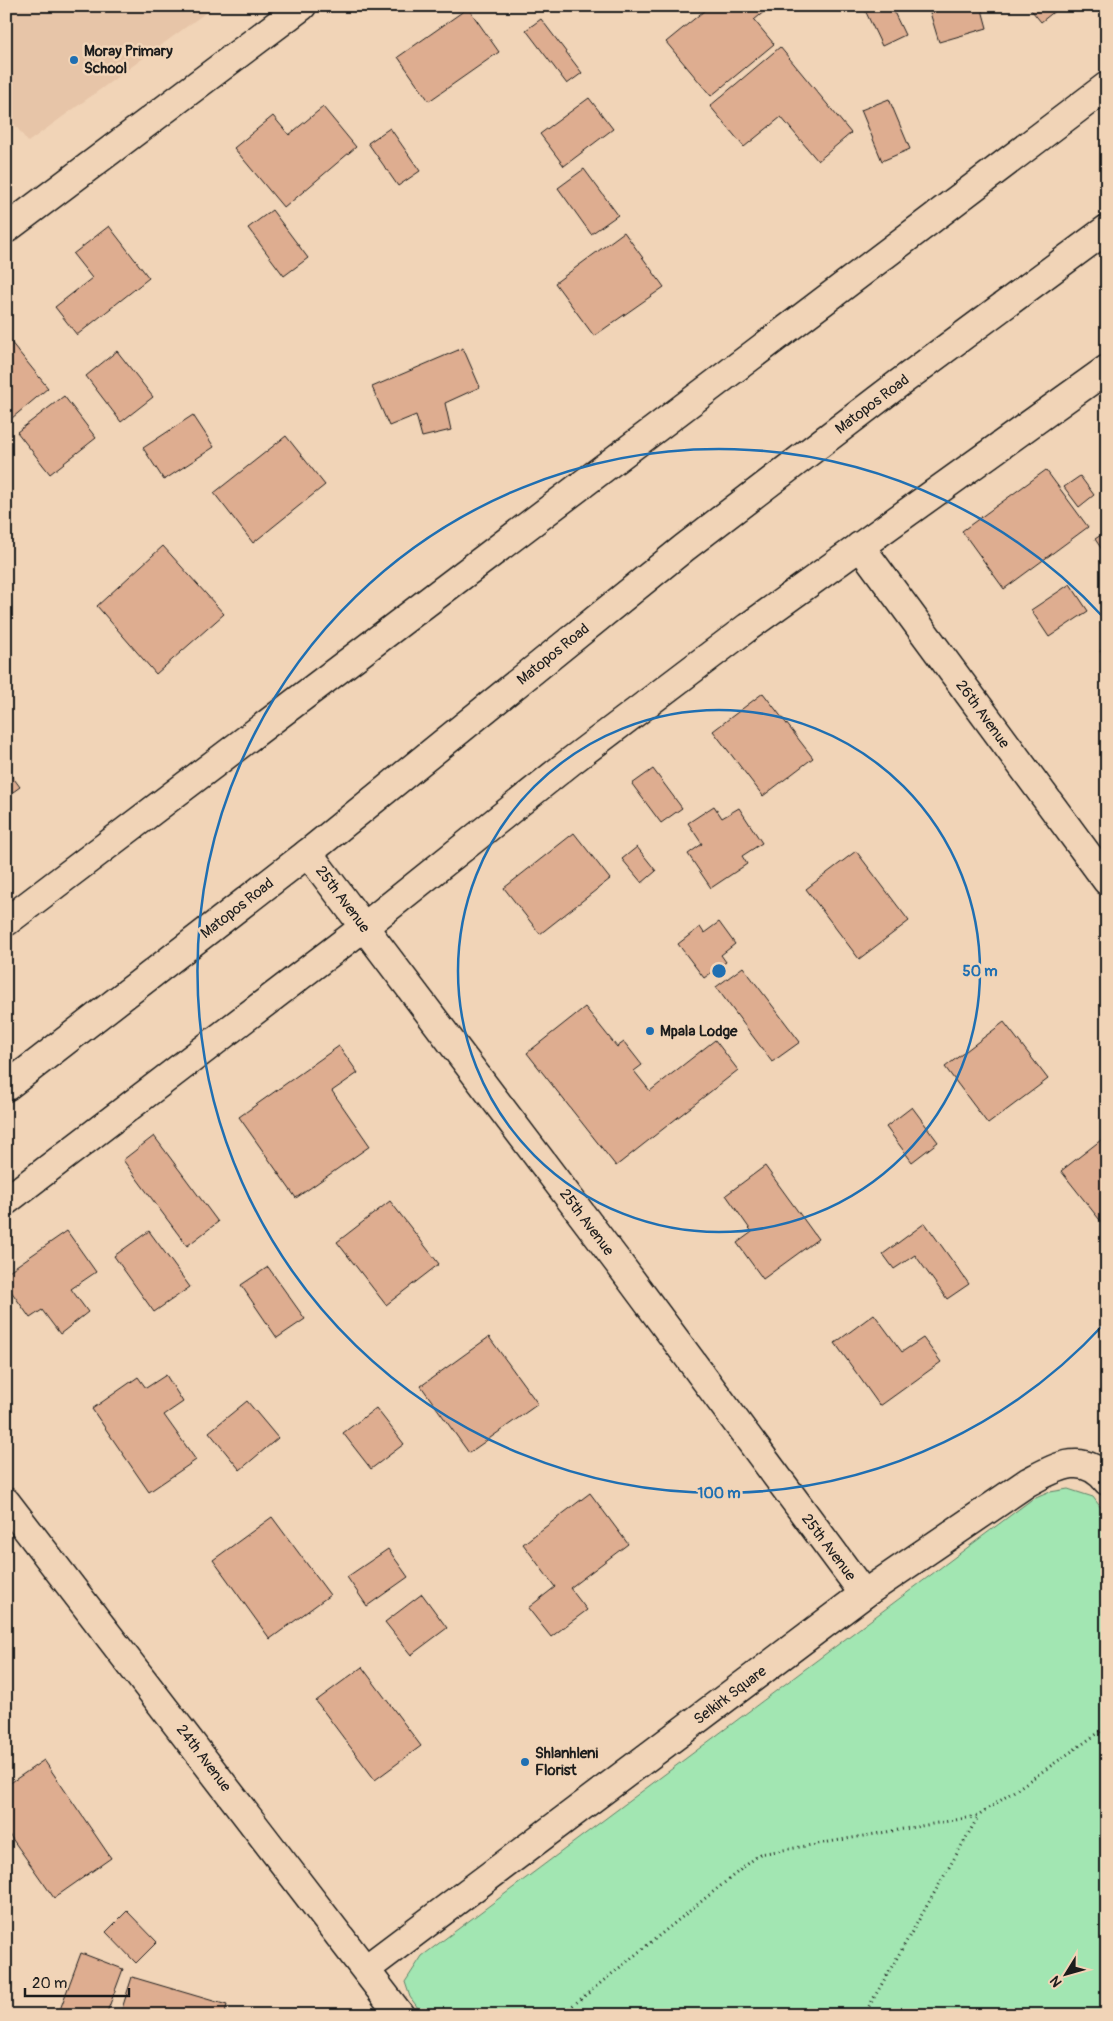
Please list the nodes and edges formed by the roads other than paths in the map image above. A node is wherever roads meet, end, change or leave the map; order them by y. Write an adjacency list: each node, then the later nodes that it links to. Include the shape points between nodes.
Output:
1 (302, 6): 3 (street)
2 (1107, 86): 9 (street)
3 (6, 228)
4 (1107, 229): 7 (street, Matopos Road, via 684,548)
5 (1107, 368): 6 (street)
6 (860, 546): 8 (street, 26th Avenue); 10 (street, via 570,762)
7 (308, 853): 10 (street, 25th Avenue); 11 (street, Matopos Road)
8 (1107, 881)
9 (6, 922)
10 (364, 927): 12 (street); 15 (street, 25th Avenue)
11 (6, 1087)
12 (6, 1201)
13 (1107, 1481): 15 (street, Selkirk Square, via 1090,1467 1068,1464 1056,1467 1028,1482)
14 (6, 1502): 16 (street, 24th Avenue)
15 (864, 1594): 16 (street, Selkirk Square)
16 (366, 1969): 17 (street, 24th Avenue)
17 (400, 2015)

